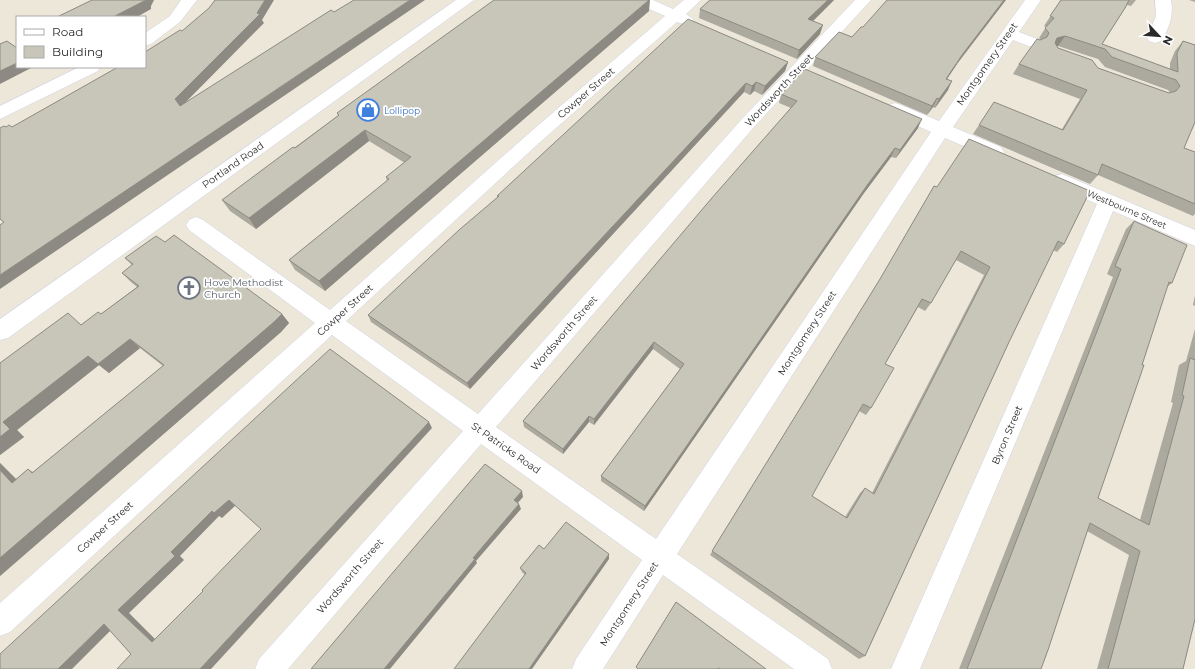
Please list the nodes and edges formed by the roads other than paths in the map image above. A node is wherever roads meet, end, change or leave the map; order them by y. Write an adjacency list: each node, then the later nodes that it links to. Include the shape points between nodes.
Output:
1 (189, 0): 12 (street, via 176,19)
2 (466, 0): 24 (street, Portland Road)
3 (640, 0): 8 (street)
4 (693, 0): 8 (street, Cowper Street)
5 (863, 0): 25 (street, Wordsworth Street, via 748,123)
6 (1033, 0): 10 (street, Montgomery Street)
7 (1163, 0): 11 (street, via 1166,12)
8 (675, 15): 9 (street); 23 (street, Cowper Street, via 533,139)
9 (704, 28)
10 (1008, 34): 13 (street); 17 (street, Montgomery Street)
11 (1155, 38)
12 (146, 40)
13 (1034, 43)
14 (90, 68): 16 (street)
15 (878, 102): 17 (street)
16 (0, 113)
17 (942, 129): 18 (street); 26 (street, Montgomery Street)
18 (1007, 157)
19 (1050, 176): 20 (street, Westbourne Street)
20 (1108, 200): 22 (street, Westbourne Street); 31 (street, Byron Street)
21 (196, 225): 23 (street, St Patricks Road)
22 (1195, 238)
23 (330, 323): 25 (street, St Patricks Road); 27 (street, Cowper Street)
24 (0, 331)
25 (479, 429): 26 (street, St Patricks Road); 28 (street, Wordsworth Street)
26 (660, 557): 29 (street, Montgomery Street); 30 (street, St Patricks Road)
27 (0, 622)
28 (269, 669)
29 (586, 669)
30 (818, 669)
31 (905, 669)

